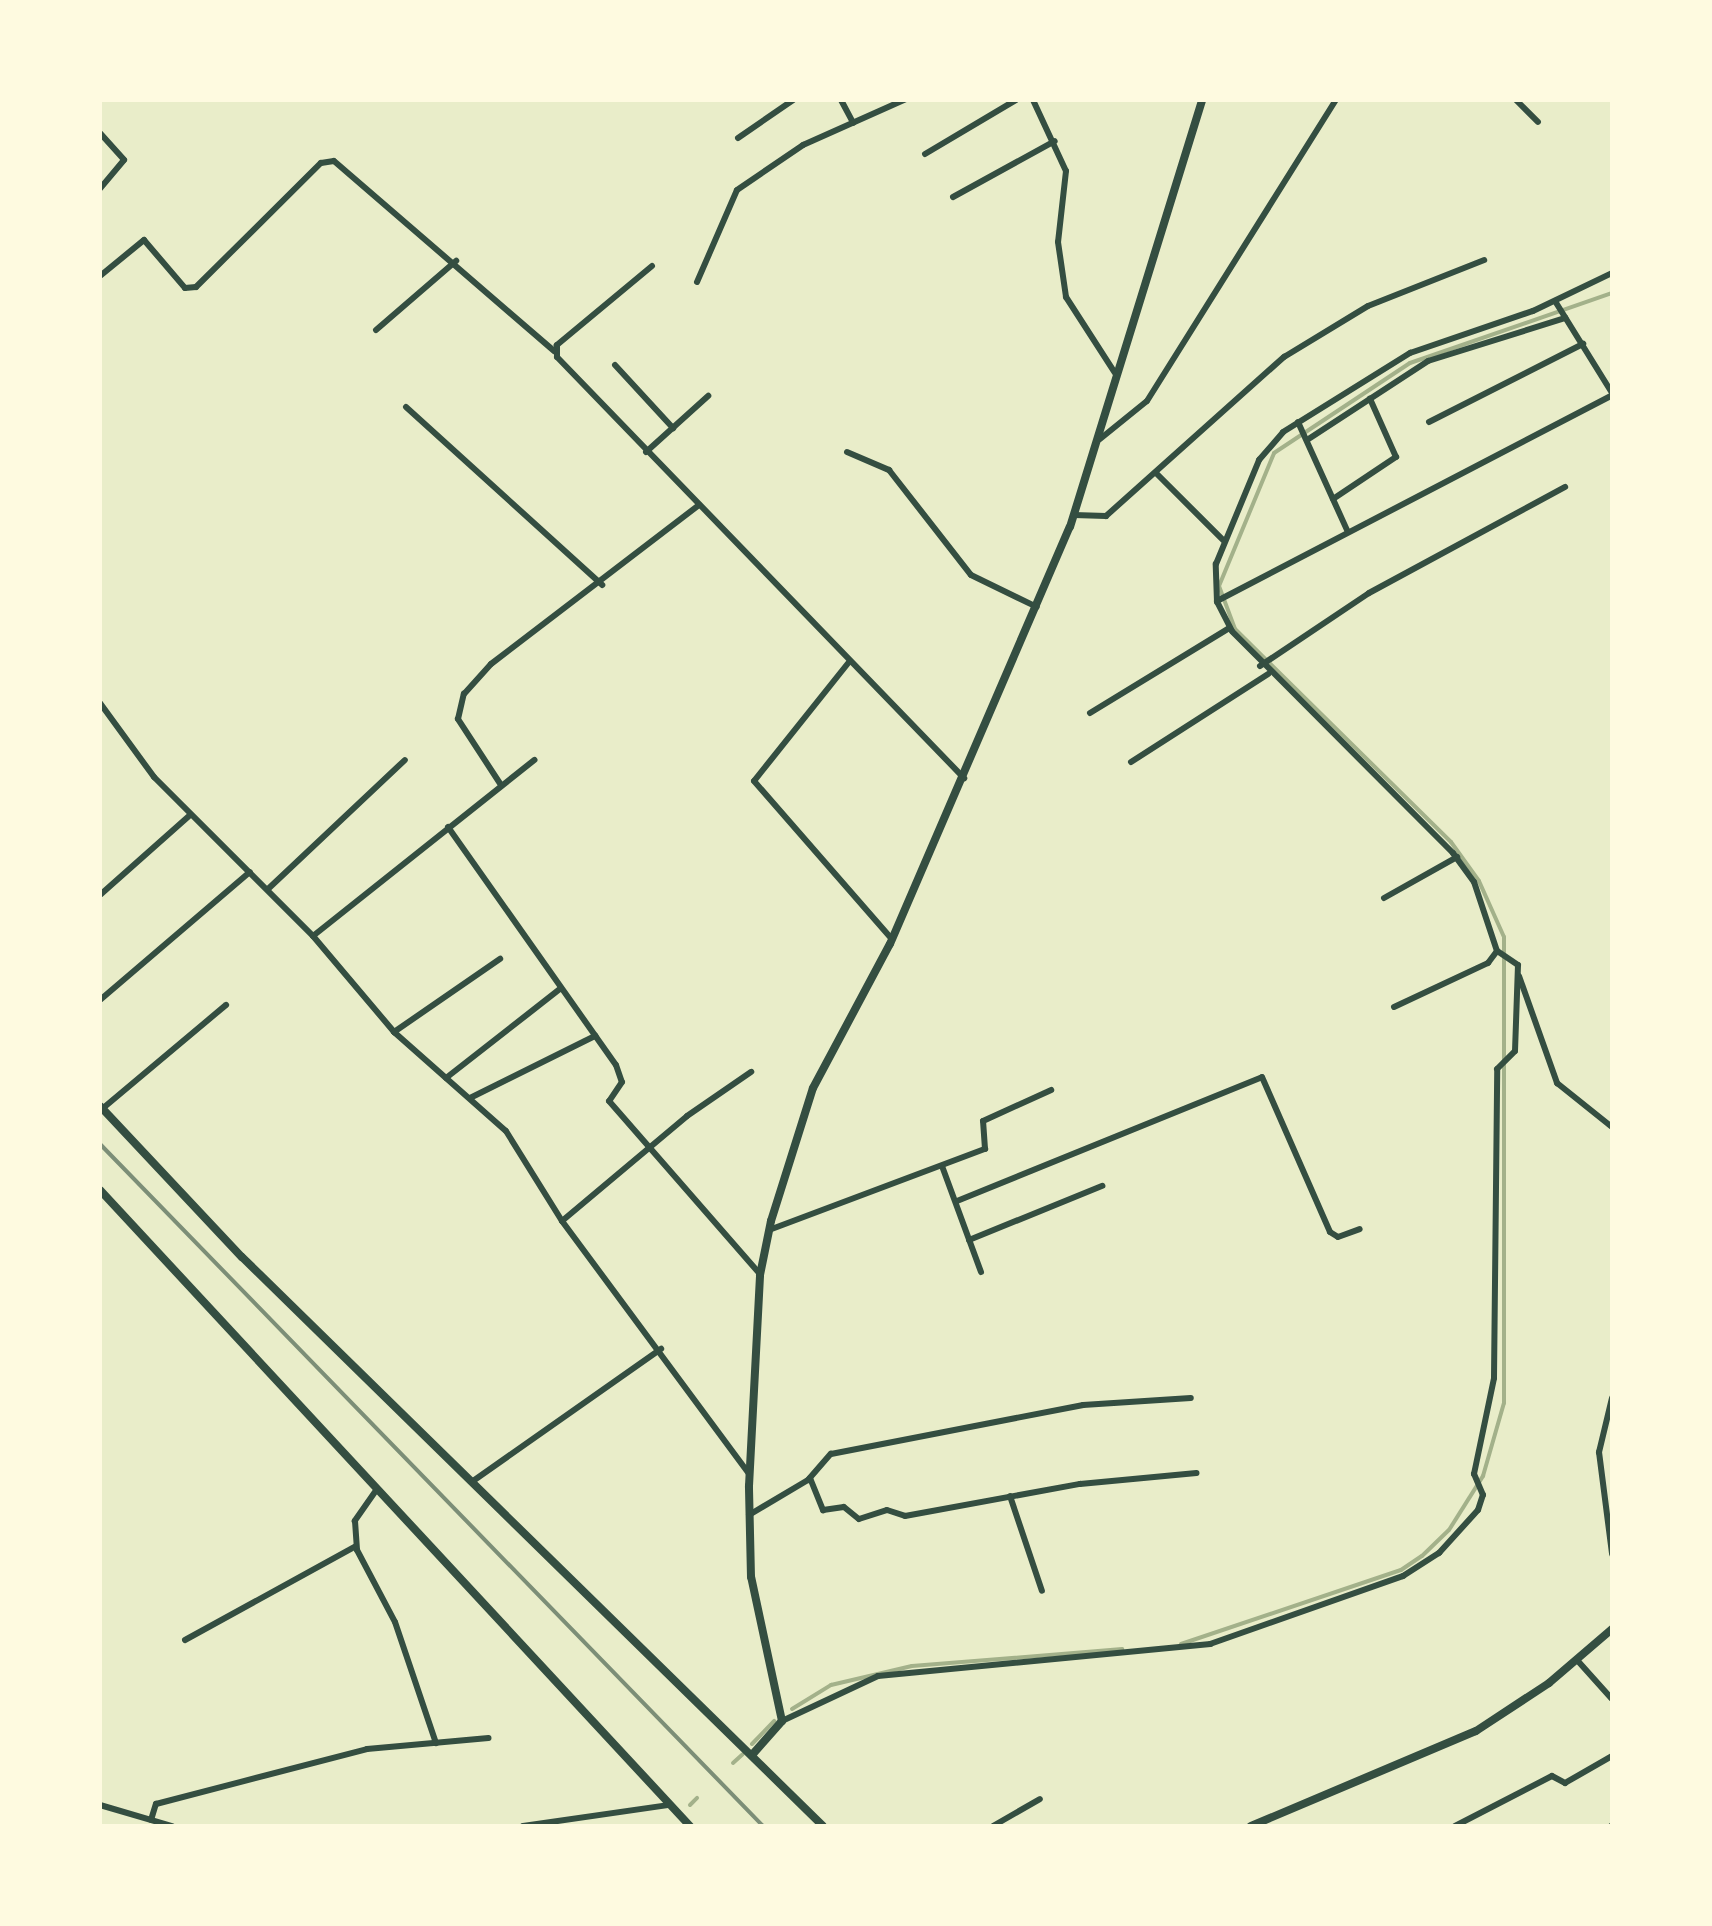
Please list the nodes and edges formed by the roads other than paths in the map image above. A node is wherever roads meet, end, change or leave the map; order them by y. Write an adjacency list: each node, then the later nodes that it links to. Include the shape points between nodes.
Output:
1 (793, 100): 12 (street)
2 (841, 100): 10 (street)
3 (904, 100): 10 (street)
4 (1016, 100): 14 (street)
5 (1033, 100): 13 (street)
6 (1202, 100): 28 (street)
7 (1336, 100): 37 (street, via 1147,401)
8 (1516, 100): 9 (street)
9 (1538, 122)
10 (853, 124): 22 (street, via 803,146 738,190)
11 (100, 133): 15 (street, via 124,160)
12 (738, 138)
13 (1056, 141): 16 (street); 28 (street, via 1067,180 1058,242 1066,297)
14 (925, 154)
15 (100, 189)
16 (953, 197)
17 (456, 260): 21 (street, via 326,160 196,287 184,288 144,240); 24 (street); 26 (street)
18 (1484, 260): 40 (street, via 1368,306 1284,357)
19 (652, 266): 26 (street)
20 (1612, 274): 23 (street)
21 (100, 276)
22 (697, 282)
23 (1559, 309): 25 (street); 31 (street, via 1428,361); 34 (street, via 1410,353)
24 (376, 330)
25 (1584, 344): 29 (street); 33 (street)
26 (555, 351): 38 (street)
27 (615, 366): 35 (street)
28 (1115, 373): 37 (street)
29 (1612, 394): 45 (street)
30 (708, 396): 35 (street)
31 (1370, 399): 36 (street); 42 (street, via 1396,457)
32 (406, 407): 47 (street)
33 (1429, 422)
34 (1300, 424): 36 (street); 46 (street, via 1259,460)
35 (672, 428): 38 (street)
36 (1307, 439): 42 (street)
37 (1100, 440): 44 (street)
38 (646, 452): 43 (street)
39 (848, 452): 49 (street, via 889,470 971,574)
40 (1156, 473): 44 (street, via 1101,519); 46 (street)
41 (1565, 487): 52 (street, via 1370,594)
42 (1333, 499): 45 (street)
43 (700, 506): 47 (street); 51 (street)
44 (1074, 515): 49 (street)
45 (1347, 530): 48 (street)
46 (1223, 540): 48 (street)
47 (602, 585): 60 (street, via 492,664 459,704 458,718)
48 (1220, 599): 50 (street)
49 (1038, 608): 59 (street)
50 (1229, 628): 52 (street); 55 (street)
51 (849, 662): 59 (street); 69 (street, via 754,781)
52 (1265, 662): 53 (street)
53 (1268, 674): 58 (street); 63 (street)
54 (100, 703): 61 (street)
55 (1090, 713)
56 (405, 760): 65 (street)
57 (534, 760): 60 (street)
58 (1132, 762)
59 (965, 778): 69 (street)
60 (501, 786): 62 (street)
61 (189, 815): 64 (street); 66 (street)
62 (448, 827): 68 (street); 73 (street)
63 (1457, 857): 67 (street); 70 (street, via 1474,882)
64 (250, 872): 65 (street); 74 (street)
65 (267, 890): 68 (street)
66 (100, 894)
67 (1384, 898)
68 (313, 936): 77 (street)
69 (892, 939): 92 (street, via 812,1088)
70 (1498, 952): 72 (street); 76 (street, via 1488,963)
71 (500, 959): 77 (street)
72 (1518, 974): 84 (street, via 1557,1083); 114 (street, via 1517,1041 1509,1060 1500,1063 1493,1398 1477,1483 1482,1500 1469,1521 1416,1568 1210,1644 878,1676)
73 (560, 988): 78 (street); 80 (street)
74 (100, 1000)
75 (226, 1005): 83 (street)
76 (1394, 1007)
77 (394, 1032): 80 (street)
78 (595, 1036): 82 (street); 85 (street, via 622,1080 608,1099)
79 (751, 1072): 85 (street)
80 (446, 1078): 82 (street)
81 (1051, 1090): 86 (street, via 984,1120 988,1146)
82 (470, 1098): 90 (street, via 506,1131)
83 (101, 1107): 103 (street, via 242,1257)
84 (1612, 1127)
85 (651, 1147): 90 (street); 95 (street)
86 (942, 1166): 89 (street); 92 (street)
87 (1102, 1186): 93 (street)
88 (100, 1190): 104 (street)
89 (957, 1201): 91 (street, via 1262,1077 1330,1232); 93 (street)
90 (562, 1221): 96 (street)
91 (1360, 1229)
92 (770, 1230): 95 (street)
93 (969, 1240): 94 (street)
94 (981, 1272)
95 (760, 1275): 101 (street)
96 (661, 1349): 101 (street); 103 (street)
97 (1191, 1398): 102 (street, via 1083,1405 930,1432 831,1454)
98 (1612, 1398): 99 (street)
99 (1608, 1420): 108 (street, via 1600,1464)
100 (1196, 1473): 105 (street)
101 (750, 1475): 106 (street)
102 (810, 1478): 105 (street, via 823,1510 846,1507 859,1519 886,1510 899,1516 939,1512); 106 (street)
103 (473, 1481): 117 (street)
104 (377, 1489): 107 (street, via 355,1520); 121 (street)
105 (1010, 1496): 109 (street)
106 (750, 1515): 114 (street, via 751,1576)
107 (356, 1546): 111 (street); 116 (street, via 395,1622)
108 (1612, 1554)
109 (1042, 1590)
110 (1612, 1629): 112 (street)
111 (185, 1640)
112 (1577, 1660): 113 (street); 130 (street, via 1476,1731)
113 (1612, 1699)
114 (782, 1722): 117 (street)
115 (489, 1738): 116 (street)
116 (436, 1743): 123 (street, via 367,1749 156,1804)
117 (752, 1755): 128 (street)
118 (1612, 1756): 131 (street, via 1564,1783 1552,1776)
119 (1040, 1798): 129 (street)
120 (100, 1805): 123 (street)
121 (669, 1805): 122 (street); 125 (street)
122 (678, 1814): 126 (street); 127 (street)
123 (151, 1820): 124 (street)
124 (172, 1826)
125 (524, 1826)
126 (680, 1826)
127 (690, 1826)
128 (823, 1826)
129 (993, 1826)
130 (1252, 1826)
131 (1455, 1826)

